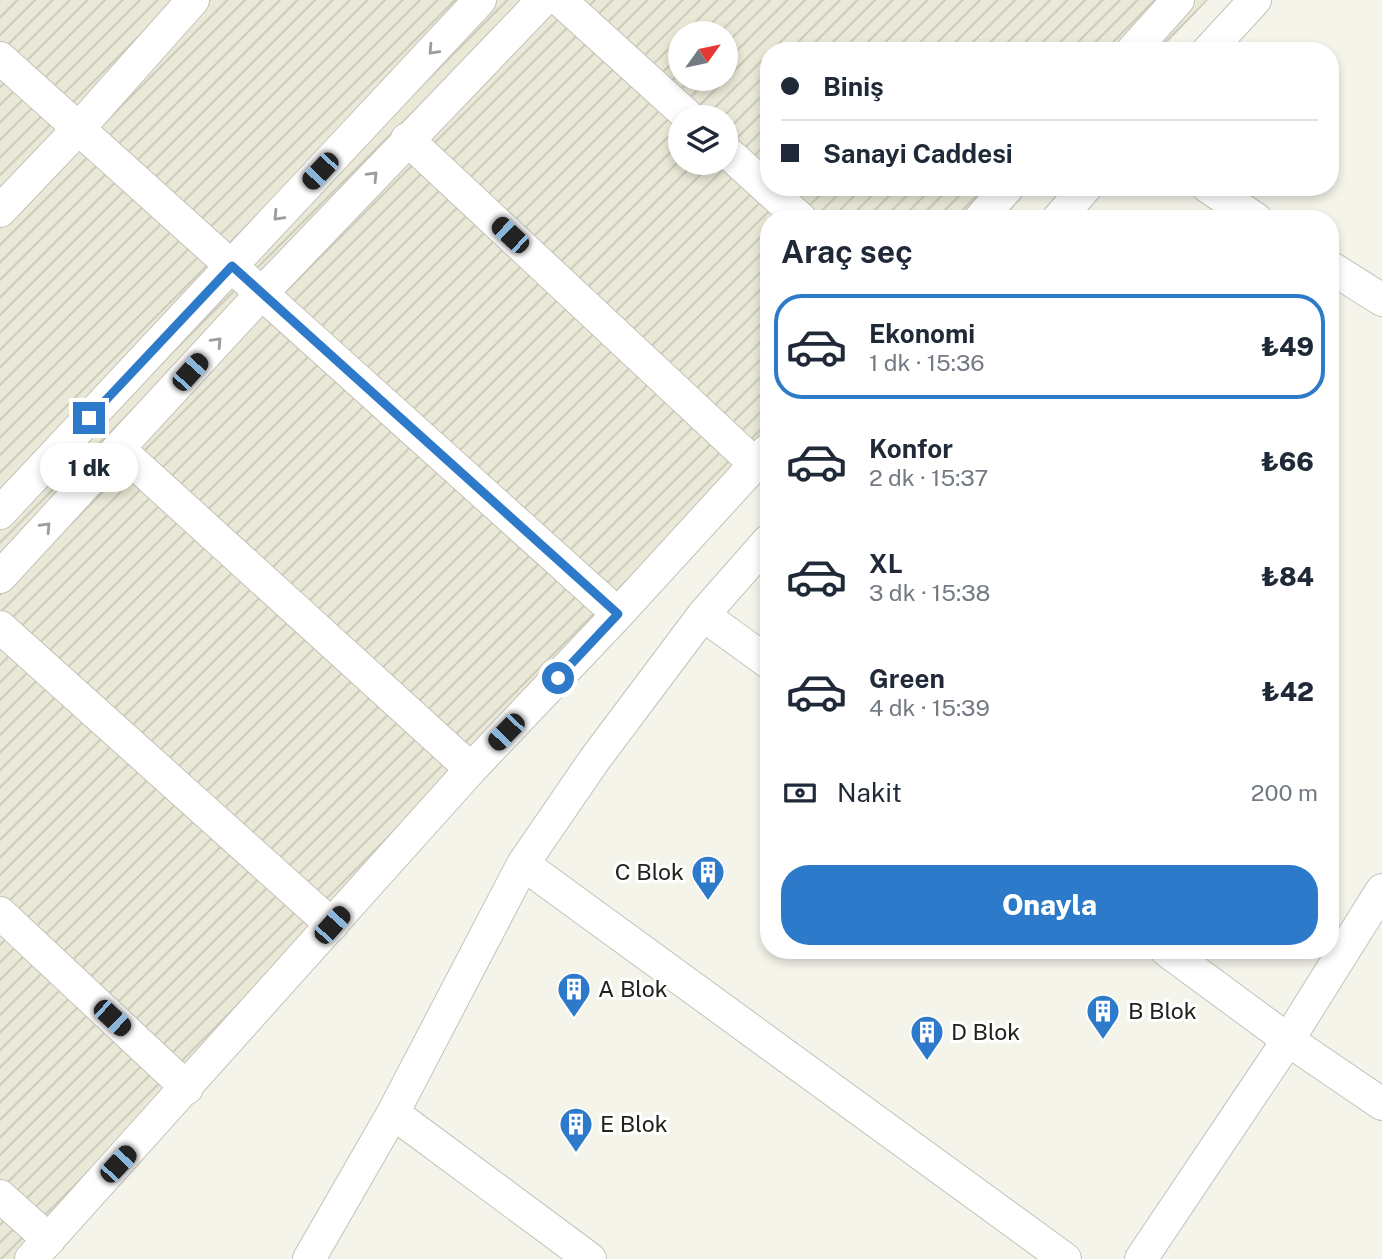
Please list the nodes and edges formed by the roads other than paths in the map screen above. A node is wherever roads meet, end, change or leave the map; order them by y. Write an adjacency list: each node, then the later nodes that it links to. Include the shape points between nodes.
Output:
1 (193, 0): 11 (street)
2 (480, 0): 24 (street, one-way to 24)
3 (543, 0): 12 (street)
4 (560, 0): 10 (street)
5 (1178, 0): 7 (street)
6 (1255, 0): 8 (street)
7 (1140, 42)
8 (1216, 42)
9 (0, 58): 11 (street)
10 (676, 105)
11 (78, 129): 23 (street); 24 (street)
12 (407, 139): 26 (street, one-way to 12); 29 (street)
13 (738, 162): 14 (street)
14 (760, 182)
15 (776, 196): 19 (street)
16 (1000, 196): 20 (street)
17 (1078, 196): 21 (street)
18 (1222, 196): 22 (street)
19 (791, 210)
20 (988, 210)
21 (1066, 210)
22 (1242, 210)
23 (0, 211)
24 (232, 266): 26 (street); 31 (street)
25 (1339, 273): 27 (street)
26 (261, 294): 28 (street, one-way to 26); 34 (street)
27 (1382, 300)
28 (119, 449): 33 (street, one-way to 28); 38 (street)
29 (760, 455)
30 (760, 459): 34 (street)
31 (0, 513)
32 (760, 550): 35 (street)
33 (0, 577)
34 (618, 614): 38 (street)
35 (703, 615): 37 (street); 39 (street)
36 (0, 627): 42 (street)
37 (760, 656)
38 (471, 769): 42 (street)
39 (523, 864): 49 (street); 54 (street)
40 (1382, 890): 45 (street)
41 (0, 913): 47 (street)
42 (332, 925): 47 (street)
43 (1178, 959): 46 (street)
44 (1339, 959): 46 (street)
45 (1339, 959)
46 (1288, 1040): 48 (street); 55 (street)
47 (187, 1088): 51 (street)
48 (1382, 1104)
49 (393, 1113): 52 (street); 53 (street)
50 (0, 1196): 51 (street)
51 (40, 1250)
52 (309, 1259)
53 (590, 1259)
54 (1065, 1259)
55 (1141, 1259)

